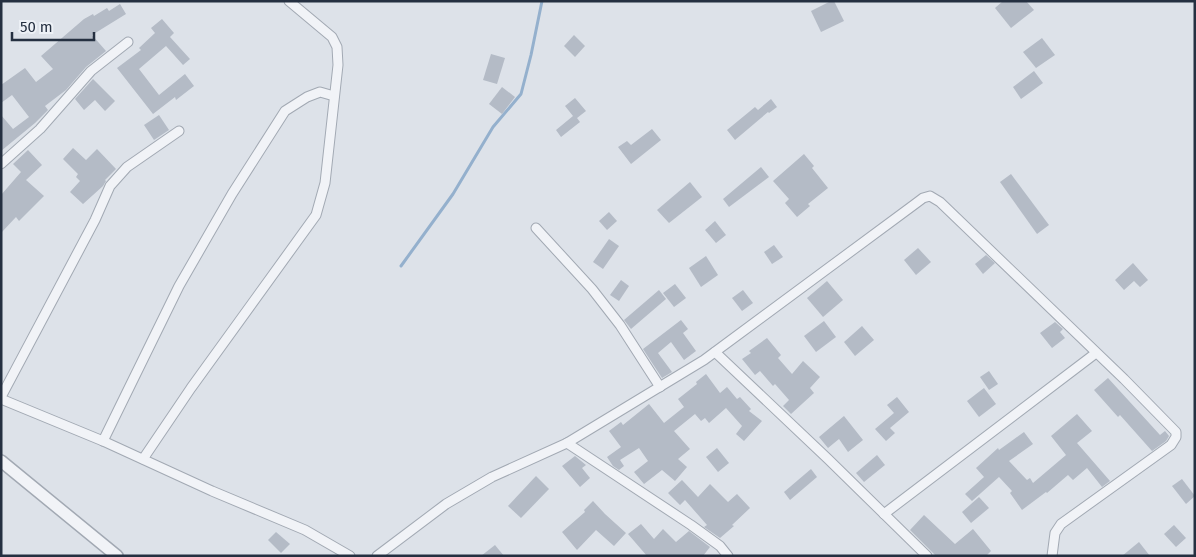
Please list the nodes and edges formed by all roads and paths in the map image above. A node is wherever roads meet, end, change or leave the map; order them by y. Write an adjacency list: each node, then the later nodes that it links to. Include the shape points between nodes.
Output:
1 (289, 1): 3 (street, via 332,37 337,46)
2 (128, 42): 5 (street, via 91,71 40,129)
3 (334, 96): 11 (street, via 320,92 285,111 179,286); 13 (street, via 325,183 316,215)
4 (179, 131): 10 (street, via 127,167 110,186)
5 (1, 164)
6 (536, 228): 9 (street, via 592,289)
7 (715, 352): 8 (street, via 930,196 940,202); 9 (street); 15 (street)
8 (1096, 353): 15 (street); 21 (street, via 1176,432 1176,437 1171,445 1061,524 1055,533)
9 (660, 387): 12 (street)
10 (1, 398): 11 (street)
11 (103, 441): 13 (street)
12 (567, 442): 18 (street, via 484,481 446,504); 19 (street, via 698,530)
13 (144, 459): 17 (street, via 304,530)
14 (1, 461): 16 (street)
15 (884, 514): 20 (street)
16 (117, 556)
17 (350, 556)
18 (377, 556)
19 (728, 556)
20 (927, 556)
21 (1052, 556)

